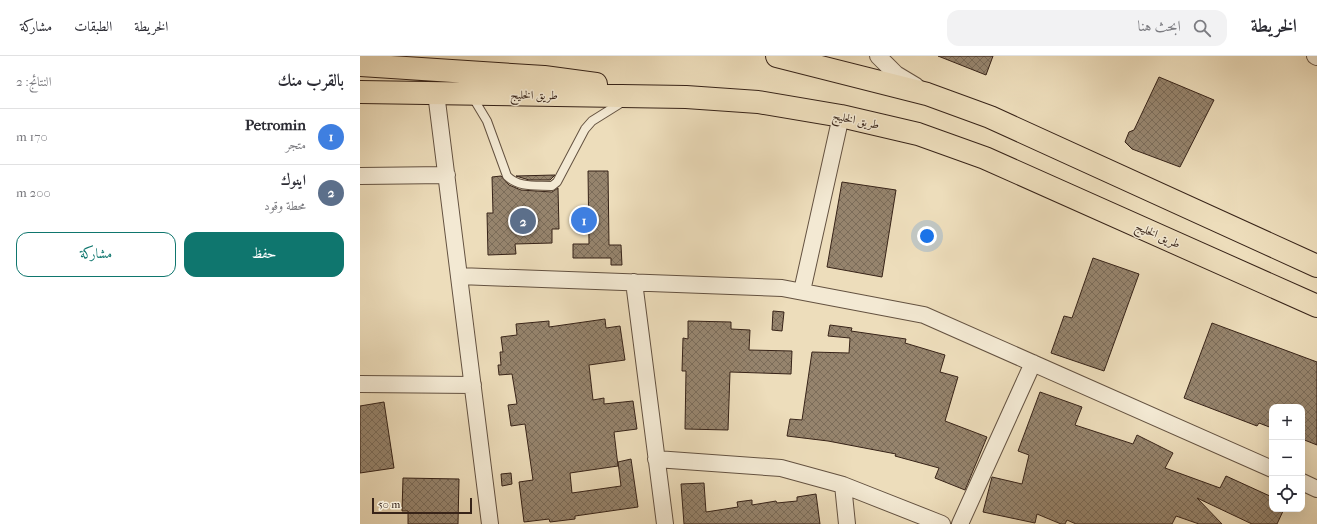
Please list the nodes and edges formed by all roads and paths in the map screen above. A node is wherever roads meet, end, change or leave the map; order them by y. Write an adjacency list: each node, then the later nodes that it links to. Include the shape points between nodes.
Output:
1 (777, 56): 7 (main road)
2 (878, 56): 7 (street, via 896,74)
3 (360, 65): 9 (main road, via 544,77)
4 (360, 92): 5 (main road, طريق الخليج)
5 (436, 93): 6 (main road, طريق الخليج); 12 (street)
6 (470, 94): 8 (main road, طريق الخليج); 8 (lane, via 487,121 507,176 521,185 552,186 557,182 585,129 592,121)
7 (927, 94): 13 (main road, via 990,117)
8 (631, 97): 9 (main road, طريق الخليج)
9 (686, 97): 10 (main road, طريق الخليج, via 758,102)
10 (841, 116): 16 (street); 17 (main road, طريق الخليج, via 918,134 985,158)
11 (360, 176): 12 (street)
12 (447, 176): 14 (street)
13 (1317, 266)
14 (459, 276): 15 (street); 20 (street)
15 (634, 282): 16 (street); 21 (street)
16 (802, 291): 18 (street, via 924,315)
17 (1317, 306)
18 (1033, 363): 22 (street); 30 (street)
19 (360, 384): 20 (street)
20 (473, 385): 26 (street)
21 (656, 459): 24 (street, via 781,468); 27 (street)
22 (1269, 468)
23 (1305, 483): 25 (street)
24 (843, 485): 28 (street); 29 (street)
25 (1317, 489)
26 (490, 524)
27 (665, 524)
28 (847, 524)
29 (942, 524)
30 (960, 524)

